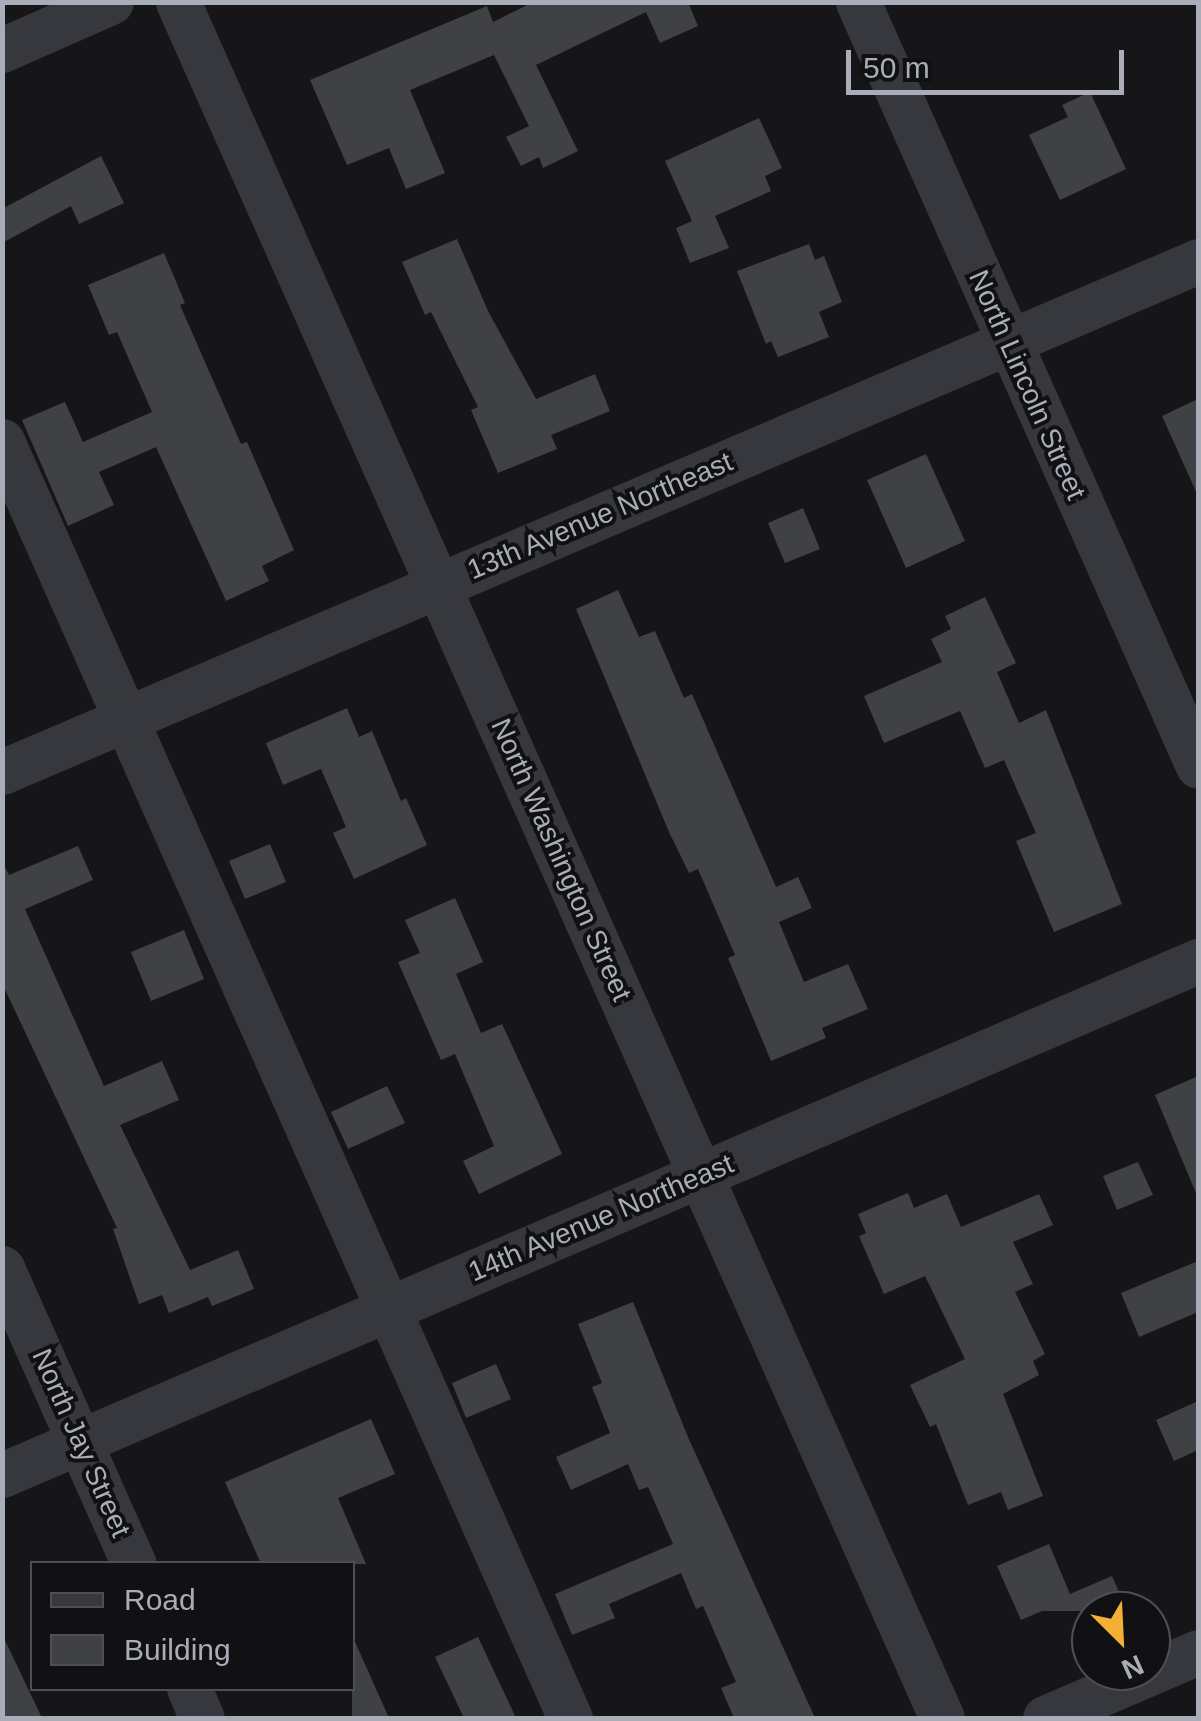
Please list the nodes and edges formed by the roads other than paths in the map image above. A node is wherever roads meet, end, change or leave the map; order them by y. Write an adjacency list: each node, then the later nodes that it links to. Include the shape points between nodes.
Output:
1 (111, 2): 4 (street)
2 (178, 2): 8 (street, North Washington Street)
3 (858, 2): 6 (street, North Lincoln Street)
4 (2, 50)
5 (1198, 261): 6 (street, 13th Avenue Northeast)
6 (1008, 344): 8 (street, 13th Avenue Northeast); 10 (street, North Lincoln Street)
7 (2, 441): 9 (street)
8 (438, 585): 9 (street, 13th Avenue Northeast); 13 (street, North Washington Street)
9 (127, 720): 11 (street, 13th Avenue Northeast); 15 (street)
10 (1198, 766)
11 (2, 772)
12 (1198, 961): 13 (street, 14th Avenue Northeast)
13 (702, 1176): 15 (street, 14th Avenue Northeast); 23 (street, North Washington Street)
14 (2, 1268): 16 (street, North Jay Street)
15 (388, 1308): 16 (street, 14th Avenue Northeast); 22 (street)
16 (81, 1442): 17 (street, 14th Avenue Northeast); 18 (street, North Jay Street)
17 (2, 1475)
18 (133, 1561)
19 (1198, 1652): 24 (street)
20 (190, 1691): 21 (street)
21 (202, 1718)
22 (570, 1718)
23 (942, 1718)
24 (1045, 1718)

